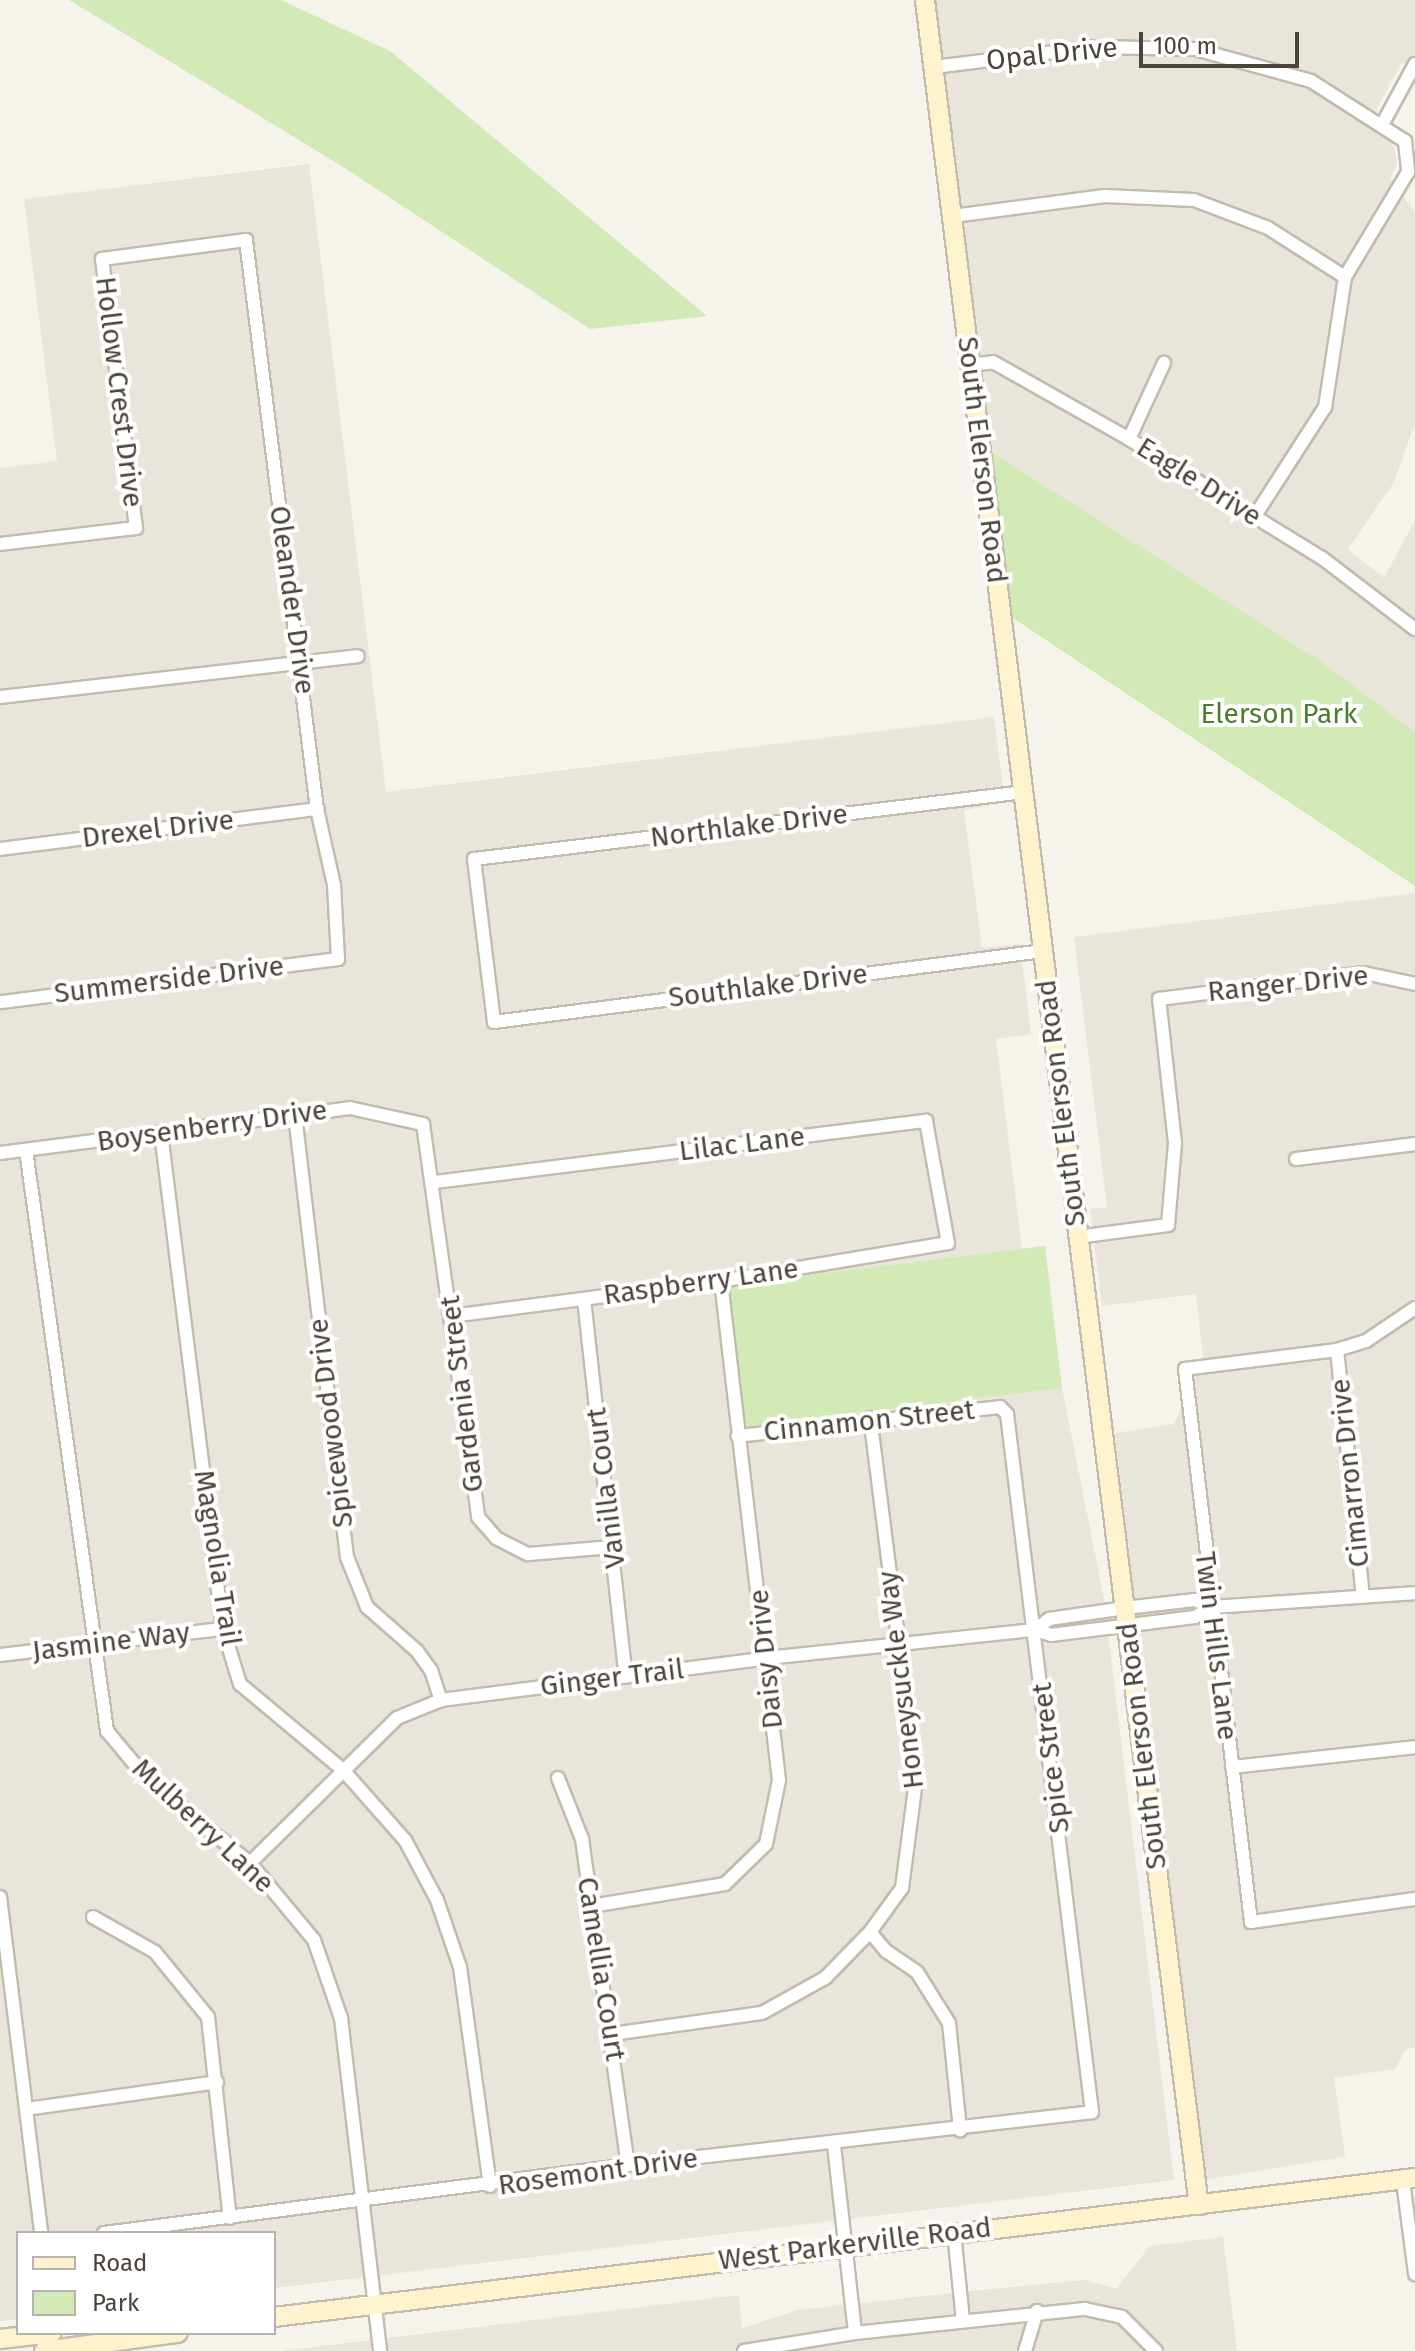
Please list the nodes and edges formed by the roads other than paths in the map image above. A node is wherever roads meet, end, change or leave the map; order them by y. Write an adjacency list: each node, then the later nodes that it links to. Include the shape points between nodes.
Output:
1 (925, 0): 3 (street, South Elerson Road)
2 (1415, 64): 4 (street)
3 (934, 67): 4 (street, Opal Drive, via 1094,47 1195,49 1311,81); 5 (street, South Elerson Road)
4 (1383, 123): 7 (street, Opal Drive, via 1405,141 1408,172)
5 (953, 216): 7 (street, via 1105,196 1194,200 1268,228); 9 (street, South Elerson Road)
6 (246, 240): 12 (street, Hollow Crest Drive, via 102,259 136,528); 15 (street, Oleander Drive)
7 (1345, 277): 11 (street, via 1325,407)
8 (1164, 363): 10 (street)
9 (970, 365): 10 (street, Eagle Drive, via 993,362); 17 (street, South Elerson Road)
10 (1129, 439): 11 (street, Eagle Drive)
11 (1254, 517): 13 (street, Eagle Drive, via 1322,558)
12 (0, 544)
13 (1415, 629)
14 (358, 656): 15 (street)
15 (302, 661): 16 (street); 18 (street, Oleander Drive)
16 (0, 697)
17 (1024, 792): 20 (street, South Elerson Road); 24 (street, Northlake Drive, via 474,859)
18 (317, 809): 19 (street, Drexel Drive); 21 (street, Oleander Drive, via 334,885)
19 (0, 849)
20 (1043, 951): 24 (street, Southlake Drive); 33 (street, South Elerson Road)
21 (338, 959): 23 (street, Summerside Drive)
22 (1415, 984): 33 (street, Ranger Drive, via 1364,973 1159,999 1175,1143 1168,1225)
23 (0, 1002)
24 (494, 1022)
25 (295, 1115): 26 (street, Boysenberry Drive, via 350,1108); 27 (street, Boysenberry Drive); 55 (street, Spicewood Drive, via 347,1557 367,1607 417,1651 431,1670)
26 (423, 1124): 32 (street, Gardenia Street)
27 (161, 1133): 29 (street, Boysenberry Drive); 48 (street, Magnolia Trail)
28 (1415, 1144): 31 (street)
29 (26, 1150): 30 (street, Boysenberry Drive); 50 (street, Mulberry Lane)
30 (0, 1153)
31 (1296, 1159)
32 (435, 1182): 34 (street, Lilac Lane, via 926,1121); 38 (street, Gardenia Street)
33 (1077, 1237): 47 (street, South Elerson Road)
34 (948, 1243): 35 (street, Raspberry Lane)
35 (721, 1281): 36 (street, Raspberry Lane); 42 (street, Daisy Drive)
36 (584, 1299): 38 (street, Raspberry Lane); 43 (street, Vanilla Court)
37 (1415, 1308): 39 (street, via 1366,1341)
38 (453, 1316): 43 (street, Gardenia Street, via 470,1488 478,1517 496,1538 528,1554)
39 (1337, 1350): 45 (street, Cimarron Drive); 46 (street, Twin Hills Lane, via 1185,1369)
40 (1000, 1407): 41 (street, Cinnamon Street); 49 (street, Spice Street, via 1007,1414)
41 (870, 1418): 42 (street, Cinnamon Street); 51 (street, Honeysuckle Way)
42 (738, 1436): 53 (street, Daisy Drive)
43 (613, 1547): 54 (street, Vanilla Court)
44 (1415, 1593): 45 (street, Ginger Trail)
45 (1363, 1597): 46 (street, Ginger Trail)
46 (1211, 1607): 47 (street, Ginger Trail, via 1195,1600); 57 (street, Twin Hills Lane)
47 (1126, 1617): 49 (street, Ginger Trail, via 1049,1619); 76 (street, South Elerson Road)
48 (223, 1629): 50 (street, Jasmine Way); 58 (street, Magnolia Trail, via 240,1684)
49 (1035, 1630): 51 (street, Ginger Trail); 69 (street, Spice Street)
50 (93, 1644): 52 (street, Jasmine Way); 60 (street, Mulberry Lane, via 107,1731 147,1779)
51 (898, 1645): 53 (street, Ginger Trail); 65 (street, Honeysuckle Way, via 916,1780 915,1818 902,1888)
52 (0, 1655)
53 (767, 1658): 54 (street, Ginger Trail); 63 (street, Daisy Drive, via 779,1780 766,1844 725,1884)
54 (626, 1677): 55 (street, Ginger Trail)
55 (441, 1700): 58 (street, Ginger Trail, via 397,1718)
56 (1415, 1747): 57 (street)
57 (1232, 1767): 62 (street, Twin Hills Lane, via 1251,1922)
58 (343, 1770): 60 (street, Ginger Trail); 74 (street, Magnolia Trail, via 405,1840 446,1927 460,1967)
59 (558, 1778): 63 (street, Camellia Court, via 582,1839)
60 (250, 1863): 75 (street, Mulberry Lane, via 314,1940 341,2018)
61 (0, 1897): 68 (street)
62 (1415, 1899)
63 (591, 1906): 66 (street, Camellia Court)
64 (93, 1917): 67 (street, via 155,1952 208,2017)
65 (870, 1932): 66 (street, Honeysuckle Way, via 825,1978 762,2013); 70 (street, via 917,1972 949,2023)
66 (612, 2034): 72 (street, Camellia Court)
67 (217, 2082): 68 (street); 77 (street)
68 (26, 2109): 78 (street)
69 (1092, 2112): 70 (street, Rosemont Drive)
70 (960, 2130): 71 (street, Rosemont Drive)
71 (834, 2145): 72 (street, Rosemont Drive); 81 (street)
72 (628, 2165): 74 (street, Rosemont Drive)
73 (1409, 2180): 76 (street, West Parkerville Road); 82 (street)
74 (490, 2186): 75 (street, Rosemont Drive)
75 (361, 2202): 77 (street, Rosemont Drive); 83 (street, Mulberry Lane)
76 (1199, 2205): 80 (street, West Parkerville Road)
77 (230, 2218): 79 (street, Rosemont Drive)
78 (41, 2231)
79 (121, 2231)
80 (954, 2232): 81 (street, West Parkerville Road); 86 (street)
81 (845, 2244): 83 (street, West Parkerville Road); 87 (street)
82 (1415, 2274)
83 (374, 2303): 85 (street, West Parkerville Road); 93 (street, Mulberry Lane)
84 (1037, 2311): 86 (street); 95 (street); 96 (street, via 1085,2309 1122,2317)
85 (276, 2316)
86 (963, 2321): 87 (street)
87 (855, 2333): 91 (street)
88 (35, 2335): 90 (street)
89 (163, 2335): 92 (street)
90 (0, 2339)
91 (794, 2346): 94 (street)
92 (44, 2351)
93 (380, 2351)
94 (744, 2351)
95 (1025, 2351)
96 (1156, 2351)

